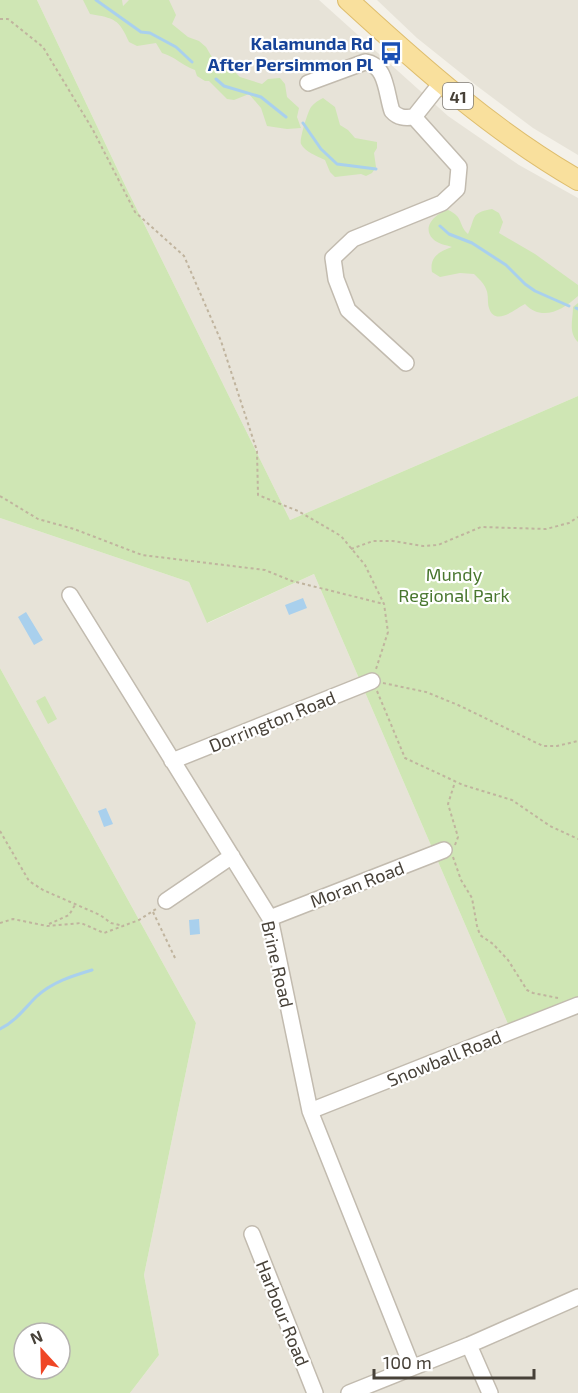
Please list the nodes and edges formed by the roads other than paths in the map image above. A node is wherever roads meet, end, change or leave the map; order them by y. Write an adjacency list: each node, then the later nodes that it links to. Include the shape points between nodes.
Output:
1 (348, 0): 3 (main road, 41)
2 (308, 83): 4 (street, via 365,62 372,63 384,79 392,111 396,116)
3 (441, 83): 4 (street); 5 (main road, 41, via 523,146)
4 (414, 117): 6 (street, via 459,167 456,189 442,203 353,239 333,258 348,310)
5 (578, 180)
6 (406, 363)
7 (70, 595): 9 (street, Brine Road)
8 (372, 681): 9 (street, Dorrington Road)
9 (172, 761): 11 (street, Brine Road)
10 (444, 850): 13 (street, Moran Road)
11 (232, 856): 12 (street); 13 (street, Brine Road)
12 (166, 901)
13 (270, 918): 15 (street, Brine Road)
14 (578, 1005): 15 (street, Snowball Road)
15 (310, 1111): 19 (street, Brine Road)
16 (252, 1234): 20 (street, Harbour Road)
17 (578, 1297): 18 (street)
18 (469, 1345): 19 (street); 22 (street)
19 (412, 1367): 21 (street)
20 (315, 1393)
21 (349, 1393)
22 (490, 1393)

